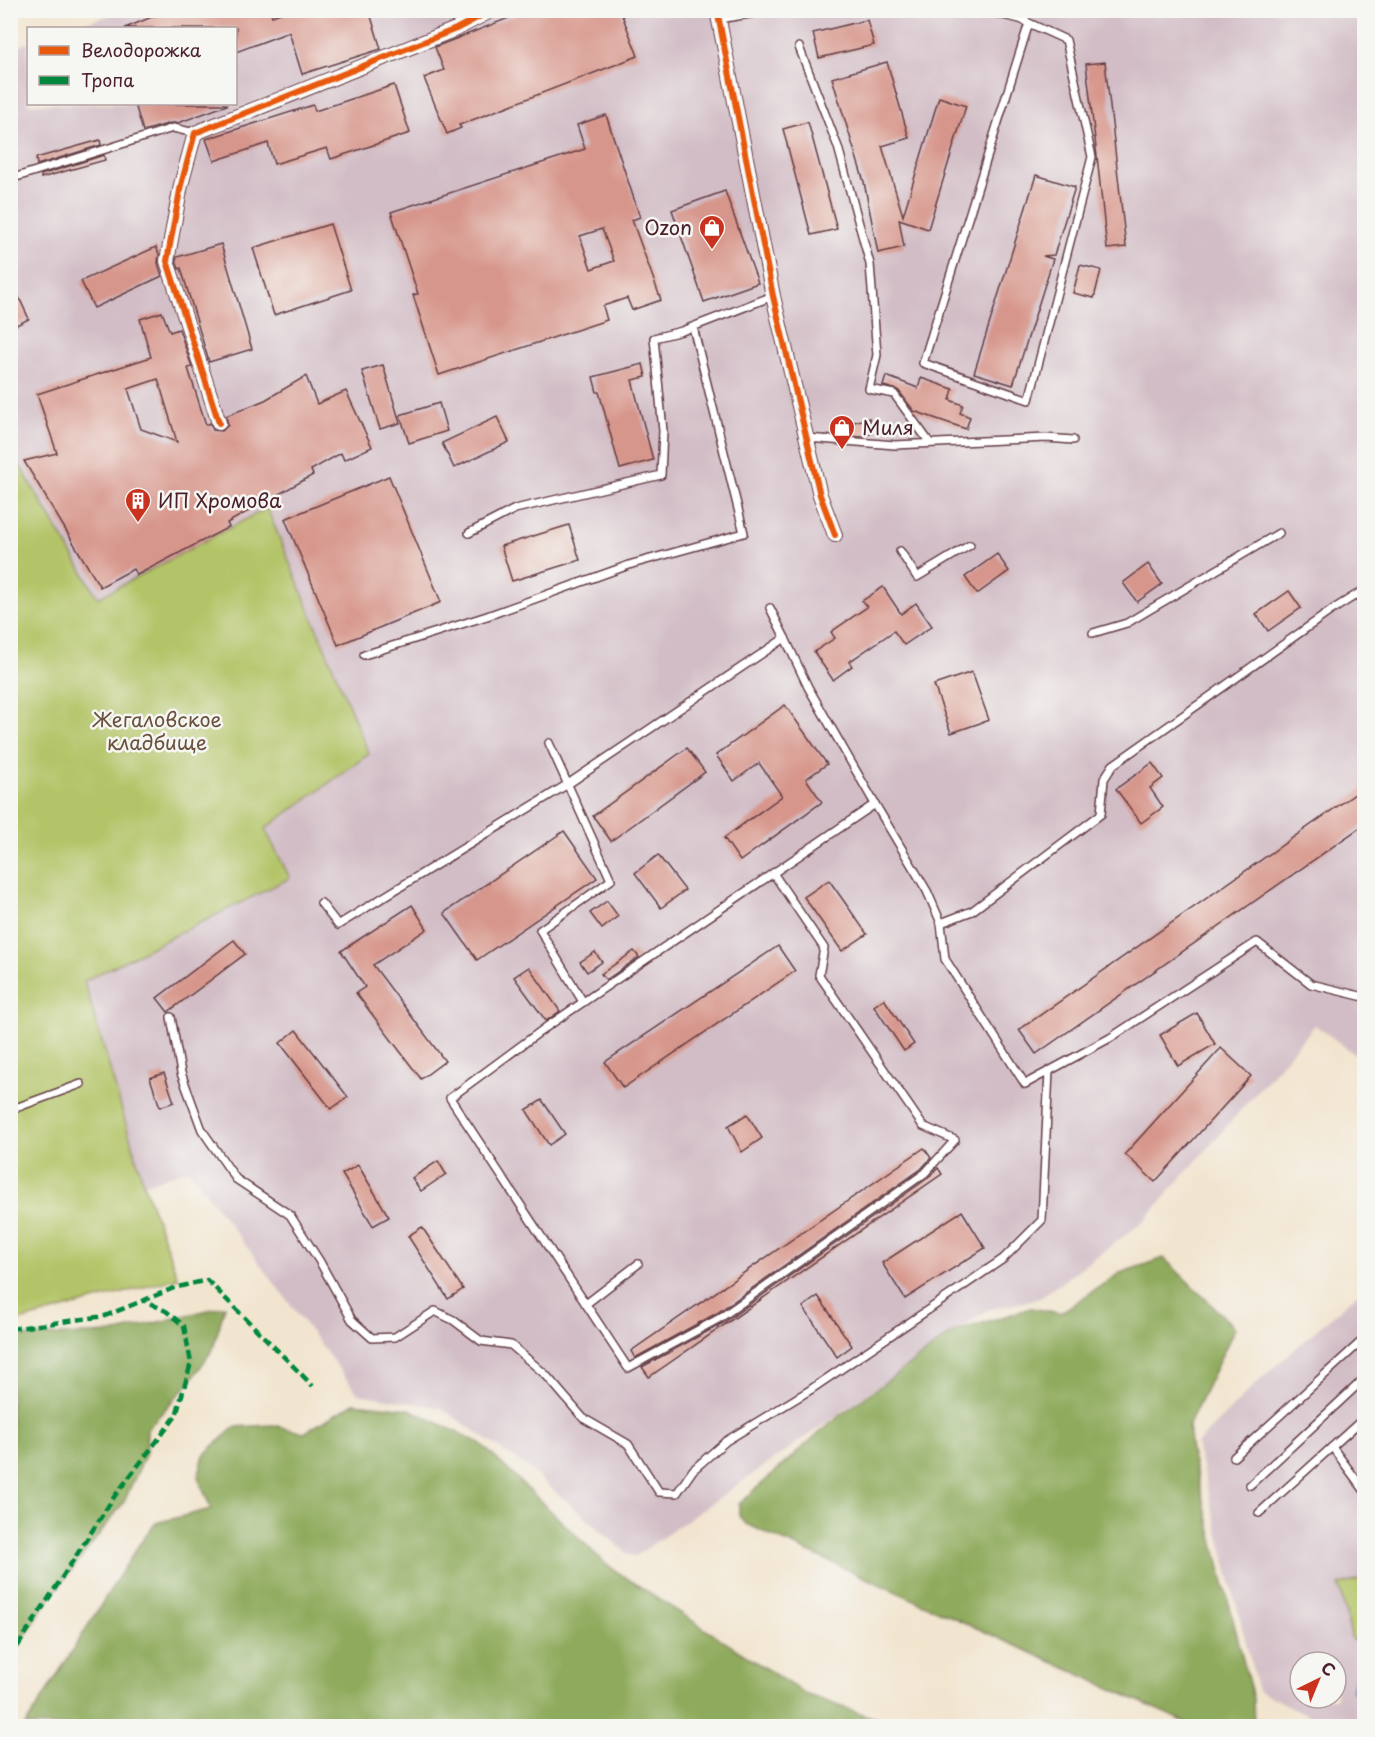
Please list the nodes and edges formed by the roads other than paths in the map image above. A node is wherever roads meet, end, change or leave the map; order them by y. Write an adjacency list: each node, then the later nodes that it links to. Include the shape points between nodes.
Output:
1 (492, 10): 7 (street, via 456,29)
2 (774, 10): 4 (lane)
3 (981, 10): 5 (lane)
4 (718, 15): 9 (street)
5 (1029, 23): 5 (lane, via 1066,40 1092,157 1029,400 923,363)
6 (799, 47): 14 (lane, via 838,147 870,264 877,355 869,389 894,394)
7 (195, 133): 8 (lane, via 173,128); 11 (street, via 167,261)
8 (10, 179)
9 (773, 296): 10 (lane); 12 (street)
10 (693, 327): 16 (lane, via 654,338 663,431 661,475 515,509); 24 (lane, via 744,533 632,564)
11 (219, 423)
12 (807, 438): 14 (lane, via 895,445); 17 (street, via 820,495)
13 (1073, 440): 14 (lane)
14 (930, 443)
15 (1279, 532): 22 (lane, via 1127,623)
16 (469, 533)
17 (835, 535)
18 (970, 545): 19 (lane, via 917,577)
19 (900, 551)
20 (1365, 590): 30 (lane, via 1113,765 1104,779 1101,813 972,911)
21 (770, 609): 23 (lane)
22 (1093, 633)
23 (785, 638): 26 (lane); 27 (lane)
24 (364, 656)
25 (549, 743): 26 (lane)
26 (568, 784): 29 (lane, via 338,925); 32 (lane, via 611,880 540,930)
27 (874, 804): 28 (lane); 30 (lane, via 927,891)
28 (773, 873): 32 (lane); 38 (lane, via 824,948 819,975 923,1125 955,1140 926,1173 720,1318 628,1368)
29 (321, 903)
30 (941, 923): 34 (lane, via 945,959 1025,1084)
31 (1365, 997): 34 (lane, via 1311,984 1257,942 1110,1038)
32 (583, 1002): 38 (lane, via 450,1098)
33 (171, 1017): 34 (lane, via 181,1073 202,1130 236,1179 290,1215 352,1320 372,1338 395,1337 435,1311 481,1341 511,1345 546,1375 583,1419 628,1444 659,1492 668,1493 677,1493 693,1470 726,1441 810,1390 1003,1259 1042,1220)
34 (1049, 1071)
35 (81, 1084): 36 (lane)
36 (10, 1110)
37 (639, 1264): 38 (lane)
38 (586, 1304)
39 (1365, 1339): 43 (lane)
40 (1365, 1379): 44 (lane)
41 (1365, 1418): 42 (lane)
42 (1332, 1447): 45 (lane); 46 (lane)
43 (1234, 1457)
44 (1250, 1485)
45 (1365, 1490)
46 (1259, 1513)

